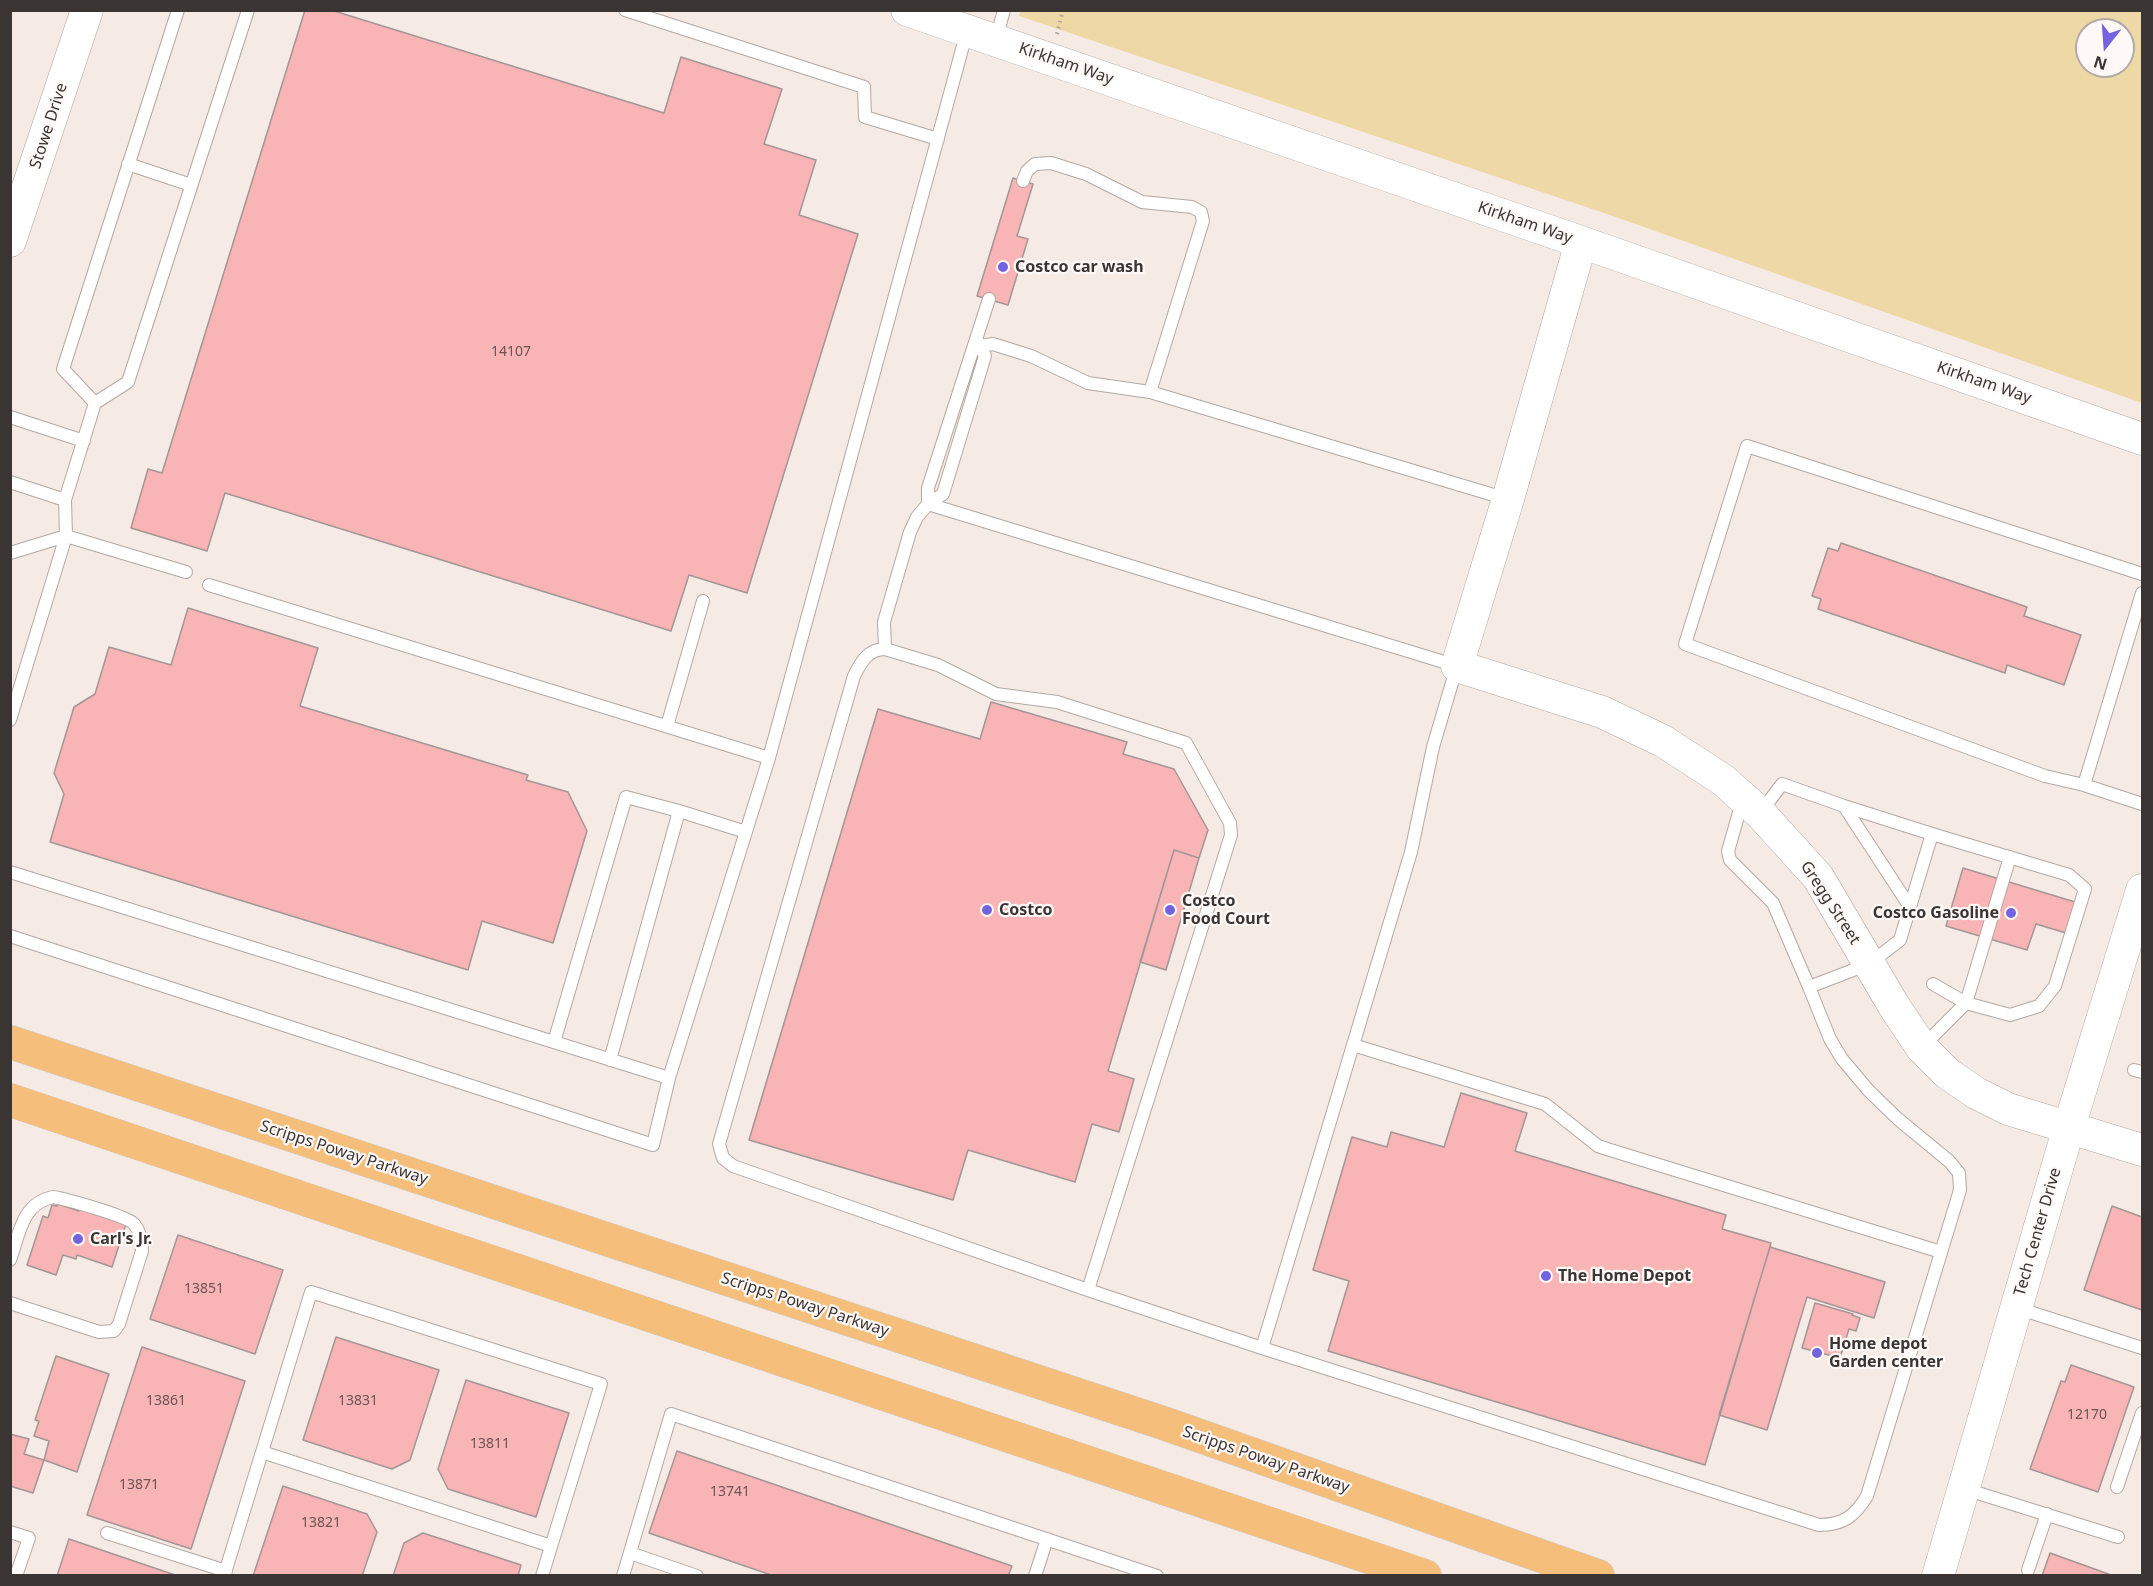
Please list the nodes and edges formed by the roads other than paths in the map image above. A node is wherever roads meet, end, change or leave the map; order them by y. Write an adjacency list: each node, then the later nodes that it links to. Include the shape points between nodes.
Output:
1 (87, 10): 12 (street, Stowe Drive)
2 (178, 10): 9 (lane)
3 (248, 10): 11 (lane)
4 (625, 10): 8 (lane, via 864,87 865,117)
5 (907, 10): 7 (street, Kirkham Way)
6 (1004, 10): 7 (lane)
7 (981, 35): 8 (lane); 14 (street, Kirkham Way)
8 (938, 139): 37 (lane)
9 (128, 164): 11 (lane); 18 (lane, via 63,369)
10 (1023, 181): 17 (lane, via 1035,164 1052,163 1086,174 1142,202 1192,207 1200,212 1203,221)
11 (191, 185): 18 (lane, via 128,382)
12 (16, 205): 13 (street, Stowe Drive)
13 (10, 242)
14 (1581, 242): 20 (street, Kirkham Way); 23 (street)
15 (989, 299): 16 (lane)
16 (978, 343): 17 (lane, via 1031,356 1088,383); 25 (lane, via 928,488)
17 (1150, 392): 23 (lane)
18 (95, 403): 21 (lane)
19 (10, 417): 21 (lane)
20 (2142, 439)
21 (84, 441): 24 (lane)
22 (10, 482): 24 (lane)
23 (1508, 499): 34 (street)
24 (65, 500): 26 (lane)
25 (928, 504): 33 (lane, via 910,532 884,622); 34 (lane)
26 (66, 536): 27 (lane); 28 (lane); 35 (lane)
27 (10, 553)
28 (186, 572)
29 (2142, 574): 38 (lane, via 1747,446 1685,644 2045,776)
30 (209, 585): 36 (lane)
31 (2142, 593): 38 (lane)
32 (703, 601): 36 (lane)
33 (885, 649): 65 (lane, via 938,665 996,694 1057,702 1186,742 1230,824 1231,835); 65 (lane, via 868,654 854,676 719,1144 723,1158 733,1166)
34 (1457, 666): 40 (street, Gregg Street, via 1637,727 1723,780); 56 (lane, via 1433,747 1411,852)
35 (10, 720)
36 (667, 726): 37 (lane)
37 (769, 758): 43 (lane)
38 (2084, 785): 39 (lane)
39 (2142, 804)
40 (1752, 805): 41 (lane, via 1782,784); 50 (street, Gregg Street, via 1818,877); 52 (lane, via 1728,851 1730,860 1773,903)
41 (1844, 806): 44 (lane); 48 (lane)
42 (679, 811): 43 (lane); 55 (lane, via 626,797); 58 (lane)
43 (746, 832): 59 (lane)
44 (1932, 834): 45 (lane); 48 (lane)
45 (2010, 857): 53 (lane); 53 (lane, via 2069,875 2085,889 2055,986 2039,1006 2010,1015)
46 (10, 872): 55 (lane)
47 (2142, 890): 61 (street, Tech Center Drive)
48 (1910, 907): 50 (lane, via 1900,940)
49 (10, 936): 59 (lane, via 653,1145)
50 (1869, 964): 52 (lane); 57 (street, Gregg Street)
51 (1933, 984): 53 (lane)
52 (1809, 987): 63 (lane, via 1842,1059 1898,1119 1959,1173 1960,1190)
53 (1966, 1003): 57 (lane)
54 (10, 1042): 90 (main road, Scripps Poway Parkway, via 1166,1425)
55 (554, 1042): 58 (lane)
56 (1353, 1045): 63 (lane, via 1545,1104 1606,1149); 68 (lane)
57 (1922, 1048): 61 (street, Gregg Street, via 1947,1073 1976,1093 2008,1109)
58 (610, 1060): 59 (lane)
59 (669, 1078)
60 (10, 1100): 89 (main road)
61 (2069, 1127): 62 (street, Gregg Street); 67 (street, Tech Center Drive)
62 (2142, 1150)
63 (1941, 1252): 68 (lane, via 1867,1496 1858,1511 1834,1525 1819,1525)
64 (10, 1260): 66 (lane, via 27,1211 43,1199 61,1198 129,1220 139,1232 142,1251 114,1331 99,1332)
65 (1088, 1290): 68 (lane)
66 (10, 1303)
67 (2016, 1308): 69 (lane); 73 (street, Tech Center Drive)
68 (1262, 1348)
69 (2142, 1348)
70 (2142, 1413): 72 (lane)
71 (262, 1452): 79 (lane); 79 (lane, via 311,1292 601,1384); 82 (lane)
72 (2118, 1487)
73 (1963, 1489): 74 (lane); 91 (street, Tech Center Drive)
74 (2047, 1514): 77 (lane); 81 (lane)
75 (10, 1533): 83 (lane, via 29,1538)
76 (107, 1533): 82 (lane)
77 (2118, 1537)
78 (1047, 1539): 80 (lane, via 671,1414); 87 (lane); 88 (lane)
79 (551, 1546): 84 (lane)
80 (630, 1553): 85 (lane); 86 (lane)
81 (2028, 1570)
82 (225, 1573)
83 (16, 1575)
84 (542, 1575)
85 (623, 1575)
86 (697, 1575)
87 (1035, 1575)
88 (1156, 1575)
89 (1425, 1575)
90 (1598, 1575)
91 (1938, 1575)

